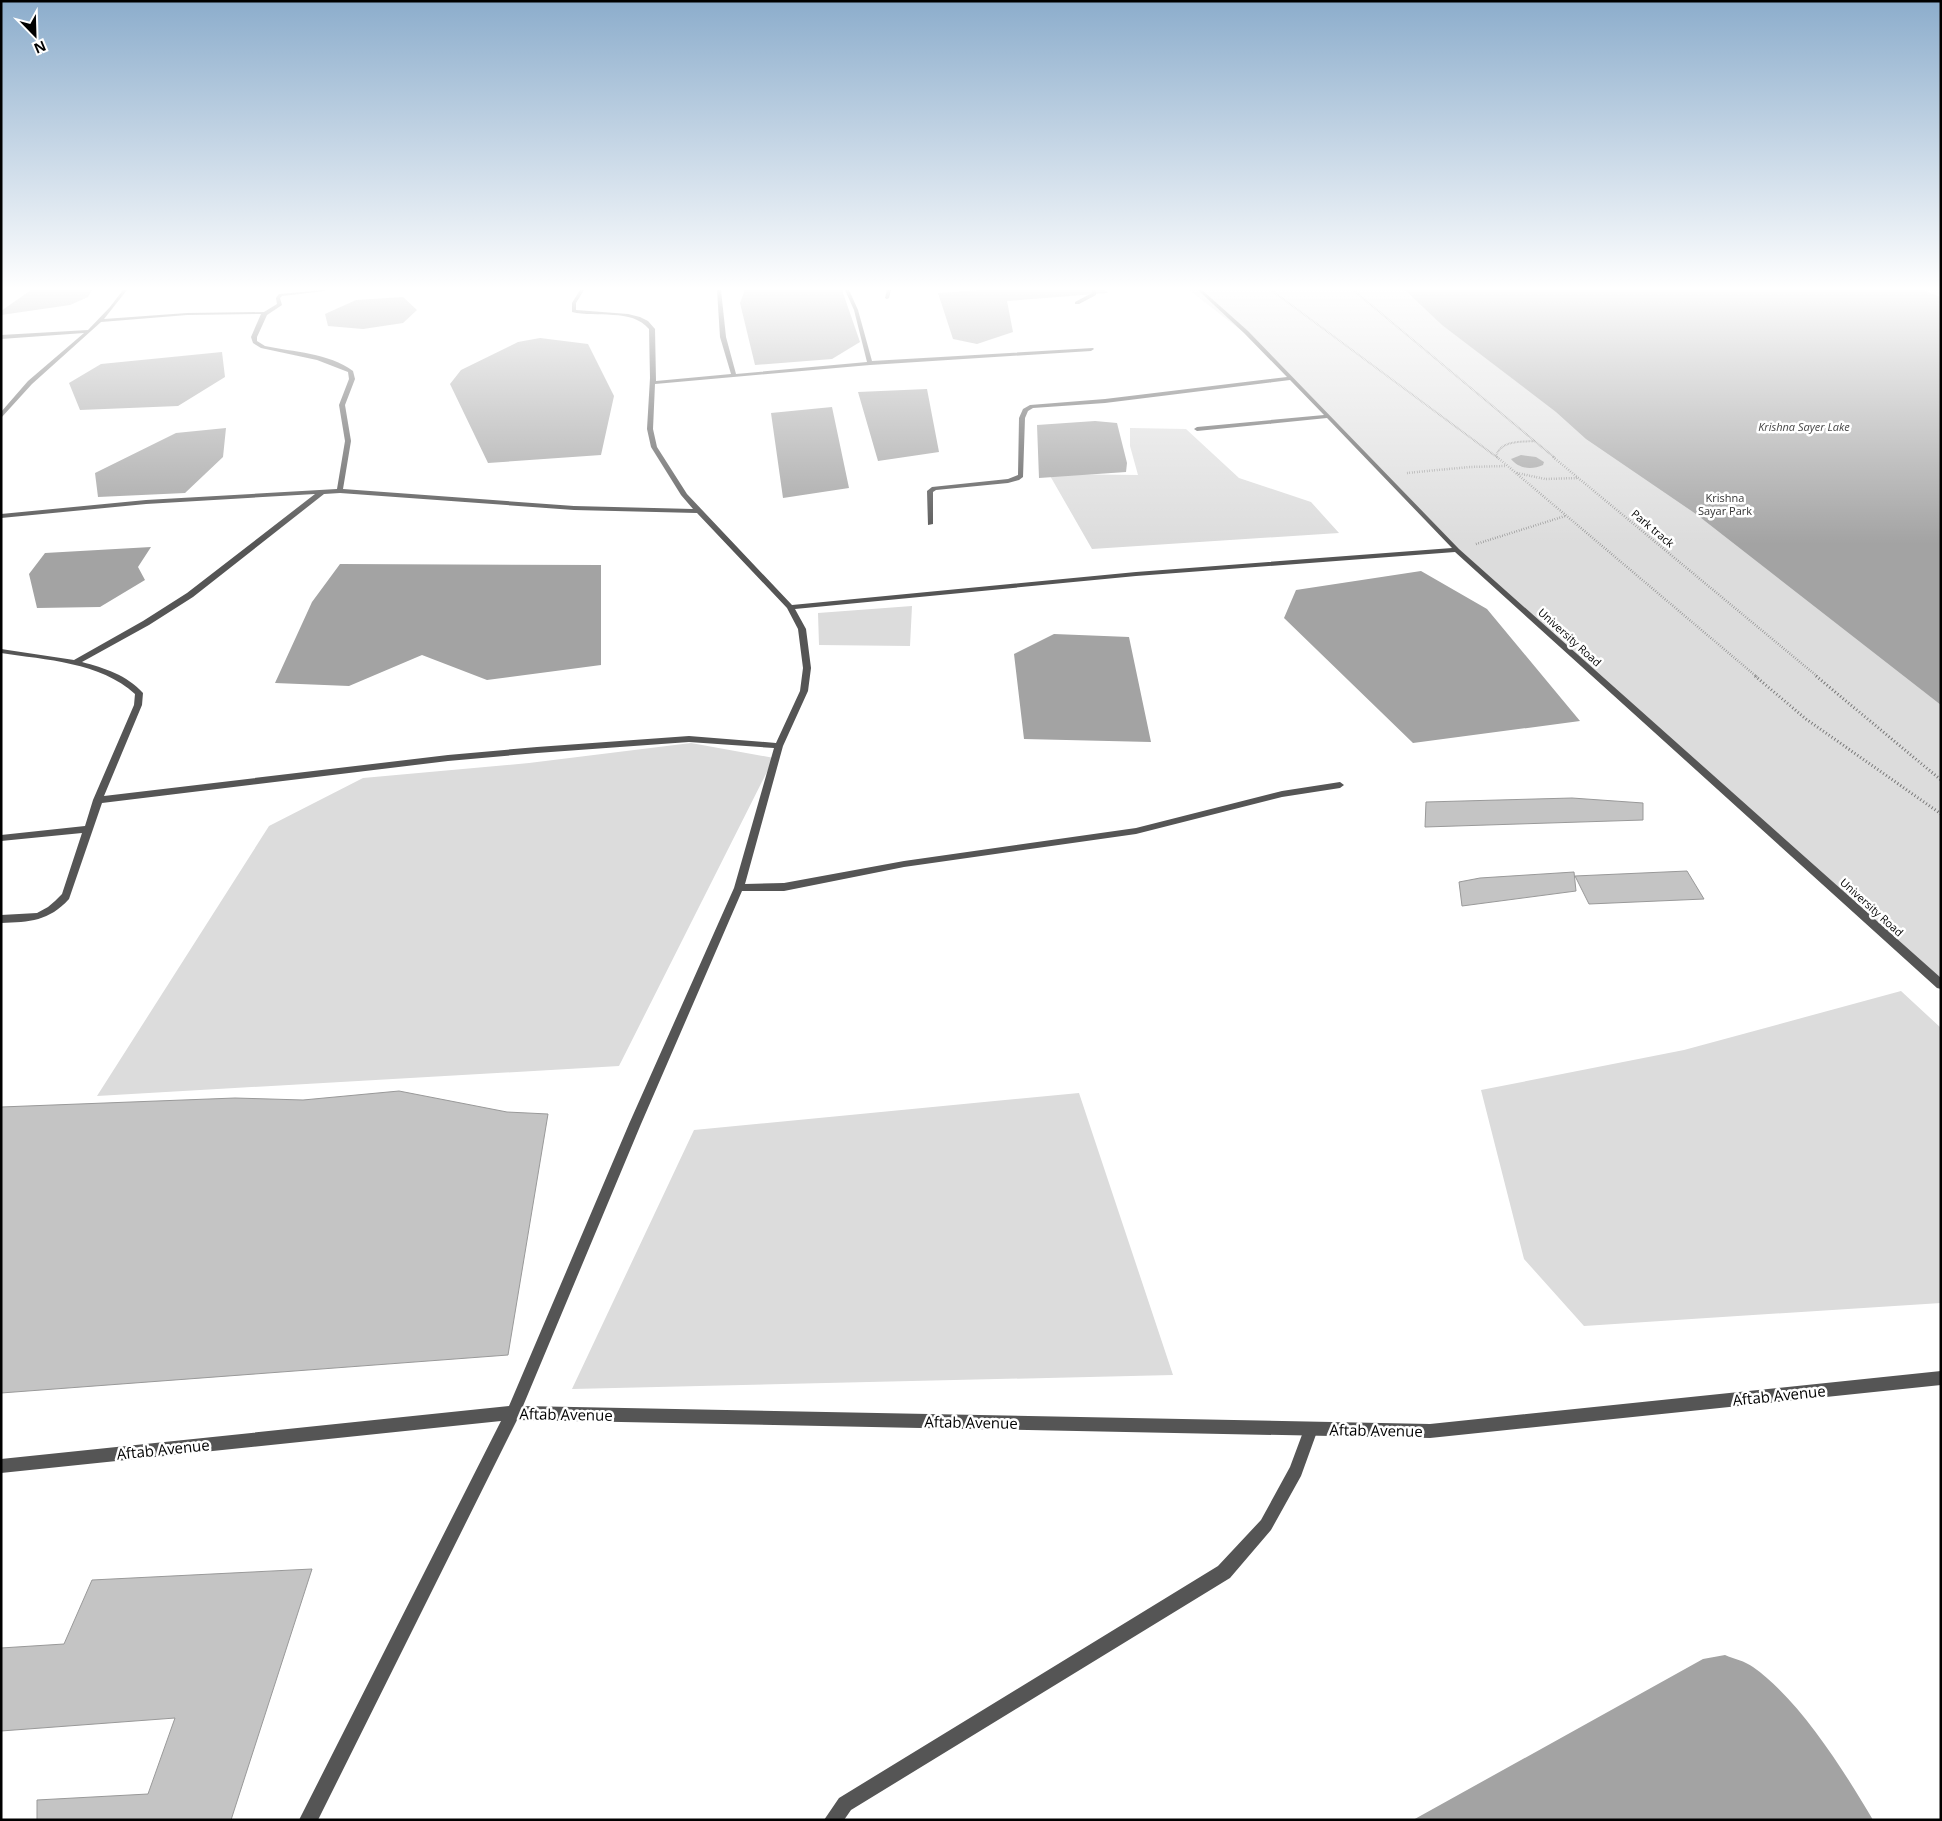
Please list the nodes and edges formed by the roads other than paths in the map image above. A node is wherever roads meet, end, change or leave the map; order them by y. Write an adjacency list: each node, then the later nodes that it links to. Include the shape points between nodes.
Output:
1 (38, 375): 8 (street, via 22,389)
2 (351, 375): 11 (street, via 342,405 348,442)
3 (653, 375): 7 (street)
4 (734, 375): 7 (street)
5 (1287, 375): 6 (street, University Road)
6 (1290, 378): 9 (street, University Road); 15 (street, via 1115,400 1032,406 1025,410 1022,418 1021,476 1008,481 934,488 930,491)
7 (653, 383): 13 (street, via 650,428 654,447 679,488)
8 (1, 416)
9 (1328, 416): 10 (street); 16 (street, University Road)
10 (1197, 429)
11 (340, 491): 12 (street); 13 (street, via 574,508)
12 (322, 492): 14 (street, via 146,502); 19 (street, via 190,595 146,624)
13 (700, 511): 17 (street)
14 (1, 516)
15 (930, 524)
16 (1457, 550): 17 (street, via 1136,574); 27 (street, University Road)
17 (790, 607): 20 (street, via 802,630 806,668 804,691)
18 (1, 651): 19 (street)
19 (75, 663): 22 (street, via 132,684 139,693 138,705)
20 (779, 746): 22 (street, via 689,739 537,750); 25 (street)
21 (1340, 785): 25 (street, via 1282,794 1136,831 904,864 792,886)
22 (98, 800): 23 (street)
23 (88, 829): 24 (street); 26 (street, via 66,896 57,908 35,918)
24 (1, 838)
25 (739, 888): 29 (street)
26 (1, 919)
27 (1941, 985)
28 (1941, 1378): 30 (street, Aftab Avenue, via 1430,1431)
29 (513, 1413): 30 (street, Aftab Avenue); 31 (street, Aftab Avenue); 32 (street)
30 (1311, 1429): 33 (street, via 1296,1471 1266,1525 1224,1572 845,1804)
31 (1, 1466)
32 (308, 1820)
33 (833, 1820)

